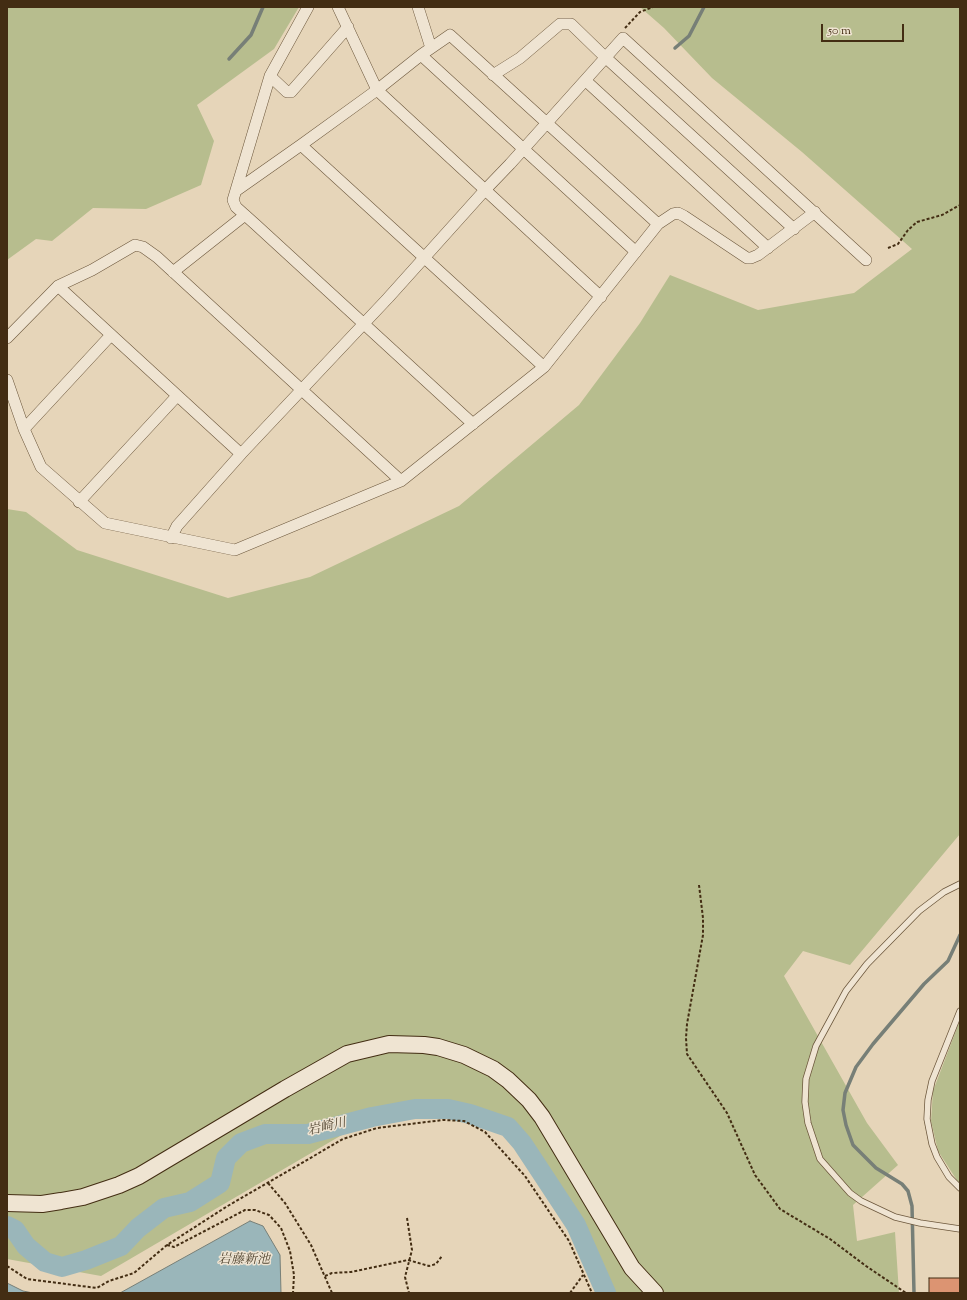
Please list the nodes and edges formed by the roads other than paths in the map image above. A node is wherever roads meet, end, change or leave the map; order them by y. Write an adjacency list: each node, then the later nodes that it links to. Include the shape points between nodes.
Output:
1 (308, 7): 9 (street)
2 (338, 7): 4 (street)
3 (418, 7): 5 (street)
4 (348, 27): 9 (street, via 291,92 287,92); 11 (street)
5 (431, 48): 6 (street); 8 (street, via 450,35)
6 (421, 55): 11 (street); 14 (street)
7 (604, 57): 8 (street, via 571,24 560,24 520,58); 10 (street); 17 (street, via 623,38); 20 (street)
8 (493, 75): 12 (street)
9 (270, 76): 15 (street)
10 (586, 80): 12 (street); 21 (street)
11 (377, 90): 13 (street); 16 (street)
12 (547, 123): 14 (street); 19 (street)
13 (301, 145): 15 (street); 23 (street)
14 (524, 148): 16 (street); 22 (street)
15 (237, 190): 18 (street, via 233,200 236,207)
16 (485, 190): 23 (street); 27 (street)
17 (815, 212): 20 (street); 24 (street)
18 (245, 214): 25 (street); 28 (street)
19 (658, 224): 21 (street, via 678,213 746,258 758,255); 22 (street)
20 (794, 229): 21 (street)
21 (768, 248)
22 (636, 252): 27 (street)
23 (424, 257): 28 (street); 31 (street)
24 (866, 260)
25 (173, 272): 26 (street, via 150,251 135,245); 33 (street)
26 (58, 286): 29 (street); 30 (street)
27 (601, 297): 31 (street)
28 (363, 322): 33 (street); 35 (street)
29 (111, 335): 34 (street); 36 (street)
30 (7, 338)
31 (544, 366): 35 (street)
32 (7, 380): 36 (street)
33 (301, 390): 37 (street); 38 (street)
34 (177, 396): 37 (street); 39 (street)
35 (473, 424): 38 (street)
36 (24, 429): 39 (street, via 40,467)
37 (241, 454): 40 (street, via 177,526)
38 (401, 482): 40 (street, via 235,550)
39 (80, 502): 40 (street, via 105,523)
40 (171, 538)
41 (960, 884): 45 (lane, via 944,892 919,911 867,964 846,991 816,1046 806,1078 805,1102 808,1124 820,1159 850,1193 895,1217)
42 (960, 1011): 43 (lane, via 932,1081 927,1119 937,1157)
43 (960, 1188)
44 (7, 1203): 46 (street, via 42,1204 84,1197 119,1186 347,1054 389,1044 424,1045 464,1055 493,1069 529,1100 542,1117 632,1268)
45 (960, 1228)
46 (655, 1293)

